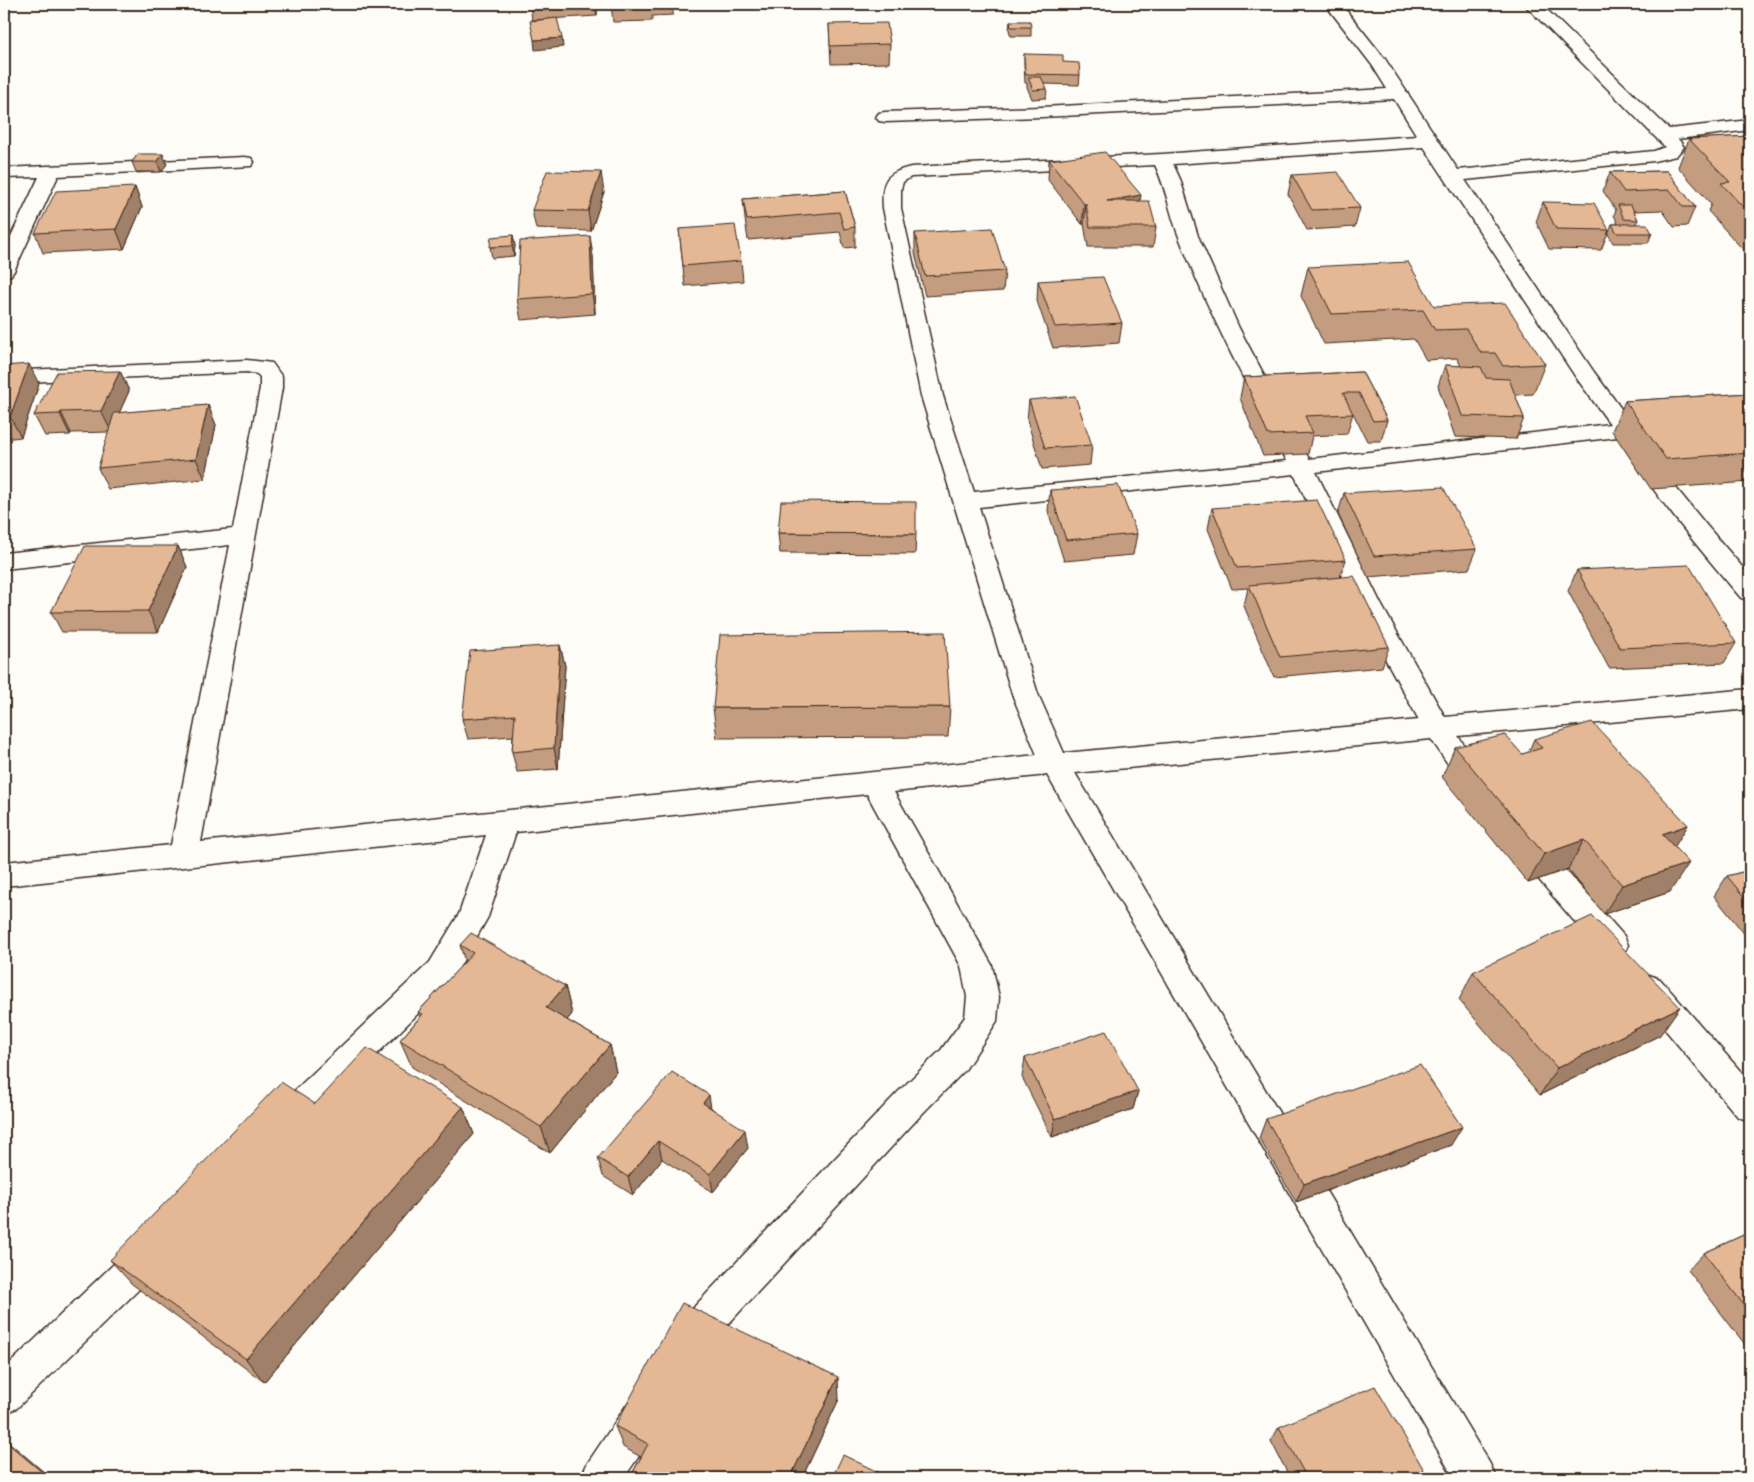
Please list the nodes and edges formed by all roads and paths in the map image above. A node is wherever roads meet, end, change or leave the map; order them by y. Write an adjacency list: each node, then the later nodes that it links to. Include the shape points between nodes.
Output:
1 (1333, 4): 3 (street, via 1380,63)
2 (1532, 4): 7 (street)
3 (1399, 94): 4 (street); 6 (street)
4 (885, 117)
5 (1750, 125): 7 (street)
6 (1429, 141): 8 (street); 13 (street)
7 (1668, 144): 10 (street); 13 (street, via 1654,156)
8 (1162, 159): 17 (street, via 1188,236 1229,328); 18 (street, via 911,172 902,173 895,179 891,194 896,227 932,396)
9 (245, 162): 11 (street)
10 (1684, 165)
11 (51, 171): 12 (street); 14 (street)
12 (4, 173)
13 (1454, 176): 16 (street, via 1586,376)
14 (4, 271)
15 (4, 377): 19 (street, via 247,366 264,368 271,377 271,388)
16 (1625, 429): 17 (street); 21 (street, via 1654,476)
17 (1302, 467): 18 (street); 23 (street, via 1368,604)
18 (964, 501): 24 (street, via 1025,694)
19 (243, 536): 20 (street); 29 (street)
20 (4, 561)
21 (1750, 592)
22 (1750, 699): 23 (street)
23 (1437, 727): 24 (street); 26 (street)
24 (1056, 764): 25 (street); 36 (street)
25 (874, 783): 27 (street); 35 (street, via 976,965 984,997 981,1021 953,1060 708,1319)
26 (1490, 801)
27 (504, 823): 29 (street); 32 (street, via 473,917 441,971)
28 (1511, 827): 31 (street)
29 (184, 856): 30 (street)
30 (4, 874)
31 (1750, 1106)
32 (262, 1145)
33 (176, 1228): 34 (street)
34 (4, 1395)
35 (602, 1478)
36 (1476, 1478)

